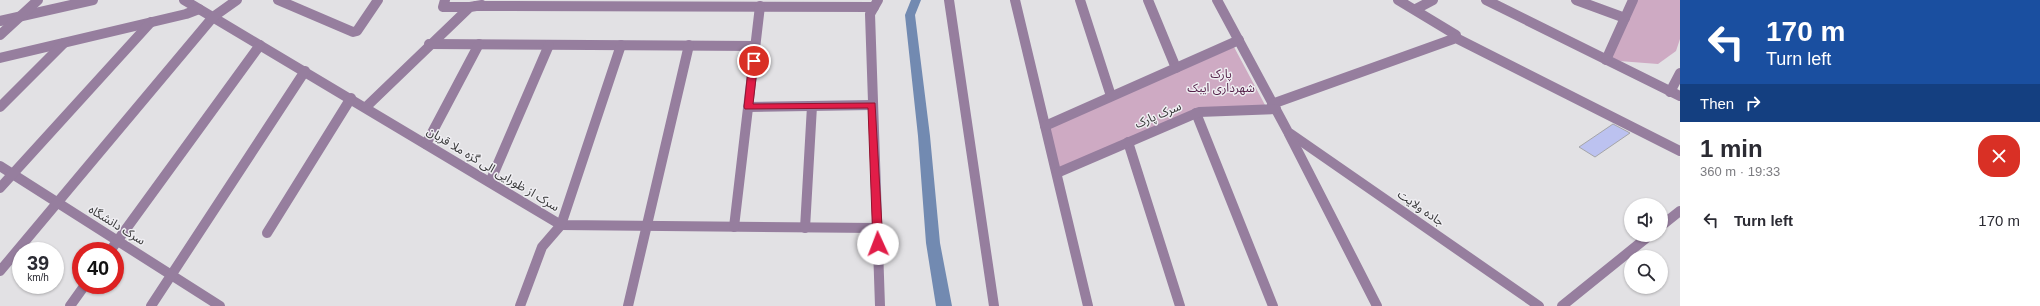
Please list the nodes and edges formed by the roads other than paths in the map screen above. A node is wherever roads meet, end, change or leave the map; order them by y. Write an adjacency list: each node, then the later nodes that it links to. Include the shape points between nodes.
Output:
1 (38, 0): 24 (street)
2 (92, 0): 24 (street)
3 (184, 0): 22 (street, سرک از ظورایی الی گزه ملا قربان)
4 (237, 0): 25 (street)
5 (278, 0): 6 (street, via 353,32)
6 (378, 0)
7 (445, 0): 20 (street, via 443,7)
8 (512, 0): 20 (street)
9 (949, 0): 86 (street)
10 (1015, 0): 56 (street)
11 (1080, 0): 46 (street)
12 (1148, 0): 42 (street)
13 (1217, 0): 31 (street, جاده ولایت)
14 (1398, 0): 23 (street)
15 (1433, 0): 23 (street)
16 (1486, 0): 41 (street)
17 (1576, 0): 26 (street)
18 (1632, 0): 26 (street)
19 (876, 3): 21 (street); 49 (street, via 870,14)
20 (473, 6): 21 (street); 33 (street)
21 (760, 6): 39 (street)
22 (199, 9): 25 (street, سرک از ظورایی الی گزه ملا قربان); 28 (street)
23 (1416, 9): 30 (street, via 1456,35)
24 (20, 17): 27 (street); 29 (street)
25 (213, 17): 35 (street, سرک از ظورایی الی گزه ملا قربان); 66 (street)
26 (1625, 18): 41 (street)
27 (0, 21)
28 (151, 22): 32 (street); 62 (street)
29 (0, 35)
30 (1456, 38): 52 (street, سرک پارک); 60 (street)
31 (1239, 40): 42 (street); 52 (street, جاده ولایت)
32 (64, 43): 40 (street); 53 (street)
33 (429, 44): 34 (street); 50 (street)
34 (479, 44): 36 (street); 59 (street)
35 (260, 45): 43 (street, سرک از ظورایی الی گزه ملا قربان); 75 (street)
36 (548, 45): 37 (street); 64 (street)
37 (621, 45): 38 (street); 69 (street)
38 (689, 45): 39 (street); 70 (street)
39 (755, 46): 54 (street)
40 (0, 58)
41 (1606, 60): 45 (street)
42 (1176, 68): 46 (street)
43 (305, 71): 48 (street, سرک از ظورایی الی گزه ملا قربان); 78 (street)
44 (1680, 73): 45 (street)
45 (1670, 92): 47 (street)
46 (1110, 96): 56 (street)
47 (1680, 96)
48 (351, 98): 50 (street, سرک از ظورایی الی گزه ملا قربان); 74 (street)
49 (872, 105): 51 (street); 73 (street)
50 (366, 106): 59 (street, سرک از ظورایی الی گزه ملا قربان)
51 (812, 106): 54 (street); 72 (street)
52 (1274, 106): 55 (street, سرک پارک); 57 (street, جاده ولایت)
53 (0, 107)
54 (748, 107): 71 (street)
55 (1196, 113): 58 (street, سرک پارک); 89 (street)
56 (1045, 126): 63 (street)
57 (1288, 132): 90 (street, جاده ولایت); 91 (street, جاده ولایت)
58 (1128, 142): 63 (street, سرک پارک); 88 (street)
59 (426, 144): 64 (street, سرک از ظورایی الی گزه ملا قربان)
60 (1680, 151)
61 (0, 166): 62 (street, سرک دانشگاه)
62 (13, 174): 65 (street); 66 (street, سرک دانشگاه)
63 (1057, 174): 87 (street)
64 (490, 182): 69 (street, سرک از ظورایی الی گزه ملا قربان)
65 (0, 188)
66 (57, 203): 75 (street, سرک دانشگاه); 77 (street)
67 (1680, 211): 68 (street)
68 (1668, 220)
69 (561, 225): 70 (street, سرک از ظورایی الی گزه ملا قربان); 83 (street, via 542,247)
70 (646, 227): 71 (street, سرک از ظورایی الی گزه ملا قربان); 84 (street)
71 (734, 227): 72 (street, سرک از ظورایی الی گزه ملا قربان)
72 (805, 228): 73 (street, سرک از ظورایی الی گزه ملا قربان)
73 (877, 228): 85 (street)
74 (267, 233)
75 (118, 241): 78 (street, سرک دانشگاه)
76 (1641, 242): 92 (street)
77 (0, 270)
78 (172, 276): 81 (street); 82 (street, سرک دانشگاه)
79 (79, 294): 80 (street)
80 (70, 306)
81 (151, 306)
82 (220, 306)
83 (520, 306)
84 (628, 306)
85 (880, 306)
86 (994, 306)
87 (1088, 306)
88 (1180, 306)
89 (1273, 306)
90 (1377, 306)
91 (1539, 306)
92 (1562, 306)

